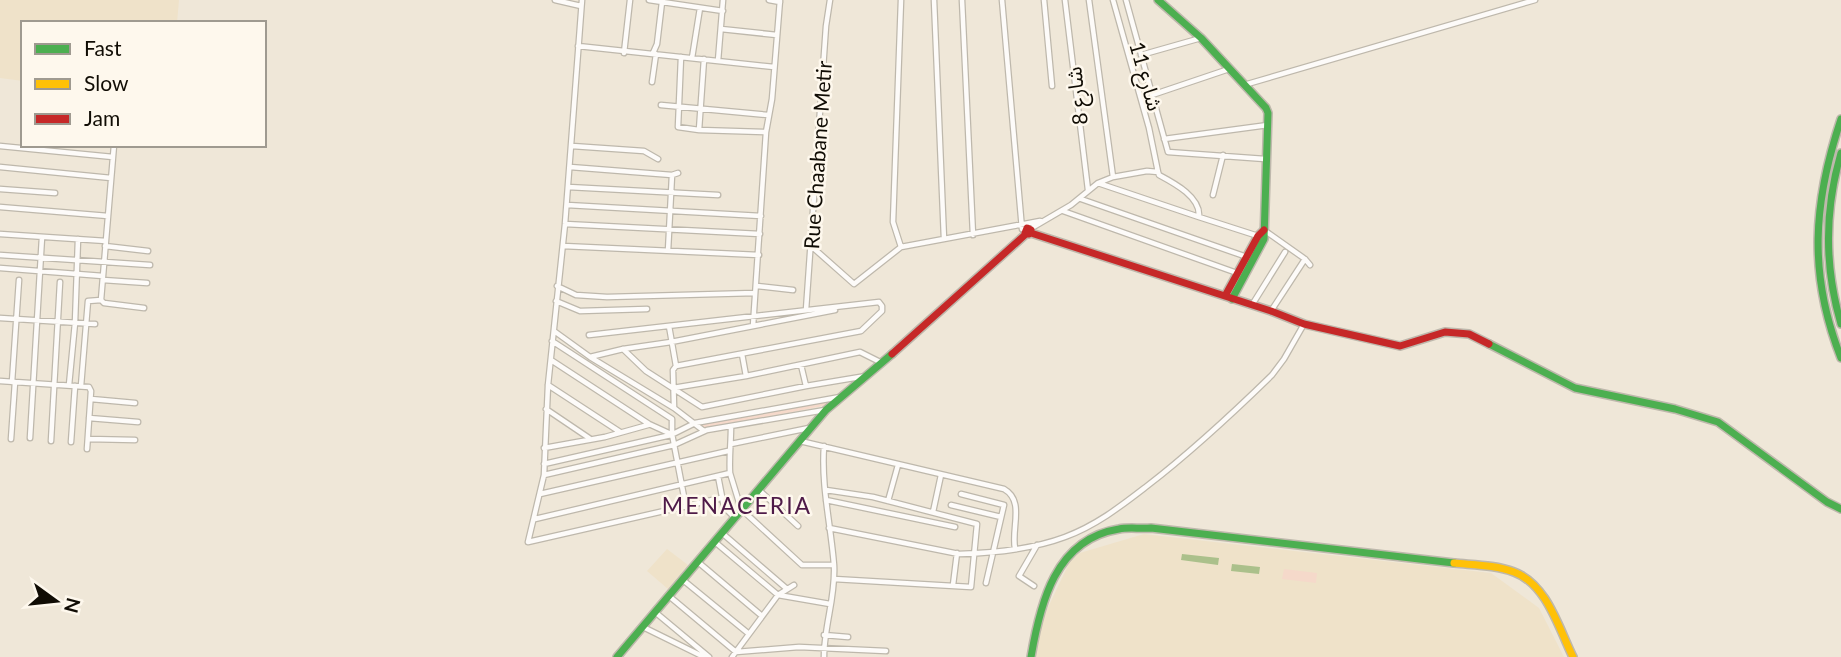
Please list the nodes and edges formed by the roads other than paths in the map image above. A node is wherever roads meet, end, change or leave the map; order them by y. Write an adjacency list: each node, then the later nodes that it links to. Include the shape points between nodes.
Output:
1 (555, 0): 20 (street)
2 (629, 0): 27 (street)
3 (649, 0): 19 (street)
4 (723, 0): 22 (street)
5 (769, 0): 18 (street)
6 (830, 0): 92 (street, Rue Chaabane Metir)
7 (901, 0): 94 (street, via 893,222)
8 (934, 0): 90 (street)
9 (962, 0): 87 (street)
10 (1002, 0): 83 (street)
11 (1044, 0): 38 (street)
12 (1065, 0): 67 (street, شارع 8)
13 (1089, 0): 62 (street)
14 (1113, 0): 59 (street)
15 (1126, 0): 29 (street, شارع 11)
16 (1158, 0): 25 (main road)
17 (1535, 0): 37 (street)
18 (780, 1): 24 (street)
19 (662, 2): 21 (street); 28 (street)
20 (582, 3): 26 (street)
21 (700, 8): 22 (street); 31 (street)
22 (723, 11): 23 (street)
23 (721, 29): 24 (street); 33 (street)
24 (777, 35): 34 (street)
25 (1201, 38): 29 (street); 35 (main road)
26 (578, 46): 27 (street); 50 (street)
27 (624, 52): 28 (street)
28 (655, 54): 30 (street); 36 (street)
29 (1141, 55): 39 (street, شارع 11)
30 (681, 57): 31 (street); 41 (street)
31 (692, 58): 32 (street)
32 (704, 59): 33 (street); 42 (street)
33 (718, 61): 34 (street)
34 (774, 67): 43 (street)
35 (1229, 69): 37 (main road); 39 (street)
36 (652, 82)
37 (1244, 85): 45 (main road, via 1266,108)
38 (1052, 86)
39 (1152, 95): 48 (street, شارع 11)
40 (661, 105): 41 (street)
41 (678, 106): 42 (street); 46 (street, via 678,127)
42 (701, 108): 43 (street); 46 (street)
43 (768, 116): 47 (street)
44 (1841, 119): 146 (main road, via 1821,189 1816,242 1824,306)
45 (1268, 125): 48 (street); 56 (main road)
46 (699, 130): 47 (street)
47 (766, 132): 78 (street)
48 (1164, 139): 53 (street, شارع 11, via 1167,152)
49 (0, 146): 54 (street)
50 (572, 146): 55 (street, via 644,151); 58 (street)
51 (114, 147): 54 (street)
52 (1841, 153): 136 (main road, via 1826,234)
53 (1223, 155): 56 (street); 71 (street)
54 (113, 157): 63 (street)
55 (658, 159)
56 (1265, 159): 84 (main road)
57 (0, 167): 63 (street)
58 (570, 167): 61 (street); 65 (street)
59 (1158, 172): 62 (street); 79 (street, via 1185,191 1199,208)
60 (678, 173): 61 (street)
61 (672, 174): 68 (street)
62 (1113, 177): 64 (street)
63 (111, 178): 77 (street)
64 (1098, 183): 67 (street); 79 (street)
65 (568, 187): 68 (street); 73 (street)
66 (0, 189): 69 (street)
67 (1088, 191): 72 (street)
68 (671, 192): 70 (street); 75 (street)
69 (55, 193)
70 (718, 195)
71 (1213, 195)
72 (1080, 198): 76 (street); 100 (street)
73 (567, 205): 75 (street); 81 (street)
74 (0, 207): 77 (street)
75 (670, 211): 78 (street); 82 (street)
76 (1062, 211): 80 (street); 109 (street)
77 (108, 216): 91 (street)
78 (761, 216): 86 (street)
79 (1199, 217): 84 (street)
80 (1048, 219): 83 (street); 83 (street)
81 (565, 224): 82 (street); 93 (street)
82 (669, 231): 86 (street); 96 (street)
83 (1026, 231): 87 (street); 118 (main road); 148 (main road)
84 (1261, 233): 100 (main road); 102 (street); 118 (main road, via 1263,243)
85 (0, 234): 88 (street)
86 (760, 234): 98 (street)
87 (973, 234): 90 (street)
88 (42, 237): 89 (street); 101 (street)
89 (78, 239): 91 (street); 103 (street)
90 (944, 239): 94 (street)
91 (106, 244): 95 (street); 104 (street)
92 (810, 245): 94 (street, via 854,284); 125 (street, Rue Chaabane Metir)
93 (563, 246): 96 (street); 115 (street)
94 (901, 247)
95 (148, 251)
96 (668, 251): 98 (street)
97 (1285, 252): 121 (street)
98 (759, 255): 116 (street)
99 (0, 256): 101 (street)
100 (1247, 257): 109 (main road)
101 (42, 258): 103 (street); 108 (street)
102 (1305, 259): 106 (street); 126 (street)
103 (78, 261): 104 (street); 110 (street)
104 (104, 262): 105 (street); 111 (street)
105 (149, 265)
106 (1310, 265)
107 (0, 268): 108 (street)
108 (40, 271): 110 (street); 130 (street)
109 (1237, 273): 118 (main road)
110 (76, 274): 111 (street); 132 (street)
111 (103, 278): 114 (street); 119 (street)
112 (19, 280): 129 (street)
113 (60, 282): 131 (street)
114 (147, 283)
115 (557, 286): 116 (street, via 576,295 607,297); 120 (street)
116 (756, 289): 117 (street); 127 (street)
117 (793, 290)
118 (1229, 298): 121 (main road)
119 (101, 300): 123 (street); 133 (street, via 89,301)
120 (556, 301): 124 (street, via 580,311); 139 (street)
121 (1252, 305): 126 (main road)
122 (849, 307): 125 (street); 138 (street); 144 (street, via 878,302 882,311 861,331)
123 (144, 308)
124 (647, 309)
125 (806, 310): 127 (street)
126 (1271, 311): 135 (main road)
127 (754, 315): 137 (street); 138 (street)
128 (0, 318): 129 (street)
129 (16, 319): 130 (street); 154 (street)
130 (36, 320): 131 (street); 155 (street)
131 (57, 322): 132 (street); 156 (street)
132 (75, 323): 133 (street); 158 (street)
133 (86, 323): 134 (street); 158 (street)
134 (95, 324)
135 (1304, 324): 210 (main road, via 1400,346 1445,332 1469,334 1575,388 1718,422); 220 (street, via 1272,375 1176,465 1104,519)
136 (1841, 324)
137 (669, 326): 140 (street); 142 (street)
138 (753, 326): 142 (street)
139 (553, 331): 141 (street); 145 (street)
140 (589, 335)
141 (552, 341): 147 (street); 176 (street, via 672,419)
142 (671, 342): 143 (street); 150 (street)
143 (623, 349): 145 (street); 160 (street)
144 (742, 354): 150 (street); 151 (street)
145 (590, 357): 164 (street)
146 (1841, 358)
147 (550, 360): 157 (street); 170 (street)
148 (882, 363): 149 (street, via 860,352); 152 (main road)
149 (802, 365): 151 (street); 159 (street)
150 (677, 366): 160 (street)
151 (746, 376): 160 (street)
152 (867, 376): 159 (street); 161 (main road)
153 (0, 381): 154 (street)
154 (14, 382): 155 (street); 178 (street)
155 (33, 383): 156 (street); 177 (street)
156 (54, 384): 158 (street); 181 (street)
157 (548, 385): 165 (street); 174 (street)
158 (75, 386): 162 (street, via 91,390); 184 (street)
159 (806, 386): 160 (street, via 702,407)
160 (673, 388): 164 (street)
161 (844, 396): 166 (main road); 169 (street)
162 (91, 399): 163 (street); 167 (street)
163 (135, 403)
164 (674, 408): 169 (street)
165 (546, 409): 175 (street); 180 (street)
166 (826, 410): 171 (street); 172 (main road)
167 (89, 418): 168 (street); 179 (street)
168 (138, 422)
169 (695, 423): 173 (street); 176 (street)
170 (649, 424): 174 (street); 176 (street)
171 (731, 426): 173 (street); 186 (street)
172 (810, 428): 183 (main road); 186 (street)
173 (704, 431): 187 (street)
174 (621, 432): 180 (street)
175 (545, 435): 185 (street); 189 (street)
176 (672, 435): 187 (street); 193 (street)
177 (30, 438)
178 (11, 439)
179 (88, 439): 182 (street); 190 (street)
180 (590, 439): 185 (street)
181 (51, 440)
182 (135, 440)
183 (799, 440): 188 (street); 200 (main road)
184 (71, 442)
185 (559, 444): 189 (street)
186 (731, 444): 191 (street)
187 (674, 446): 192 (street); 196 (street)
188 (824, 446): 194 (street); 201 (street)
189 (544, 448): 193 (street)
190 (87, 449)
191 (728, 451): 192 (street); 195 (street)
192 (677, 461): 199 (street); 202 (street)
193 (544, 464): 196 (street)
194 (898, 465): 197 (street); 206 (street)
195 (730, 473): 198 (street); 209 (street)
196 (544, 475): 202 (street)
197 (941, 475): 211 (street); 221 (street, via 1010,493 1016,506)
198 (718, 476): 199 (street); 204 (street)
199 (682, 485): 208 (street); 214 (street)
200 (758, 489): 209 (main road); 215 (street)
201 (826, 489): 205 (street); 206 (street)
202 (540, 494): 214 (street)
203 (961, 494): 213 (street, via 1004,505)
204 (721, 498): 208 (street); 212 (street)
205 (826, 500): 216 (street); 217 (street)
206 (888, 501): 211 (street)
207 (951, 505): 213 (street)
208 (686, 507): 214 (street, via 528,542)
209 (741, 509): 212 (main road); 226 (street, via 802,565)
210 (1841, 509)
211 (933, 513): 224 (street, via 977,524)
212 (734, 517): 218 (main road)
213 (1001, 517): 222 (street)
214 (535, 519)
215 (798, 526)
216 (955, 527)
217 (829, 528): 223 (street); 226 (street)
218 (722, 533): 219 (main road); 233 (street)
219 (714, 542): 225 (main road); 234 (street)
220 (1037, 545): 221 (street); 232 (street, via 1018,576)
221 (1015, 548): 222 (street)
222 (993, 552): 224 (street); 229 (street)
223 (957, 553): 224 (street); 231 (street)
224 (974, 554): 231 (street, via 971,587)
225 (698, 561): 228 (main road); 238 (street)
226 (834, 565): 227 (street)
227 (834, 579): 231 (street); 236 (street)
228 (683, 580): 235 (main road); 240 (street)
229 (986, 583)
230 (793, 585): 233 (street)
231 (953, 585)
232 (1034, 586)
233 (787, 589): 234 (street)
234 (778, 595): 236 (street); 238 (street)
235 (669, 596): 237 (main road); 245 (street)
236 (830, 604): 241 (street)
237 (655, 612): 239 (main road); 248 (street)
238 (762, 616): 240 (street)
239 (642, 627): 246 (main road); 247 (street)
240 (749, 634): 245 (street)
241 (824, 635): 242 (street); 243 (street)
242 (848, 636)
243 (824, 649): 244 (street); 245 (street); 249 (street)
244 (886, 651)
245 (734, 654)
246 (617, 657)
247 (704, 657)
248 (709, 657)
249 (824, 657)
250 (1031, 657): 251 (main road, via 1045,587 1070,554 1093,538 1118,529 1151,528 1515,572 1536,588)
251 (1573, 657)

